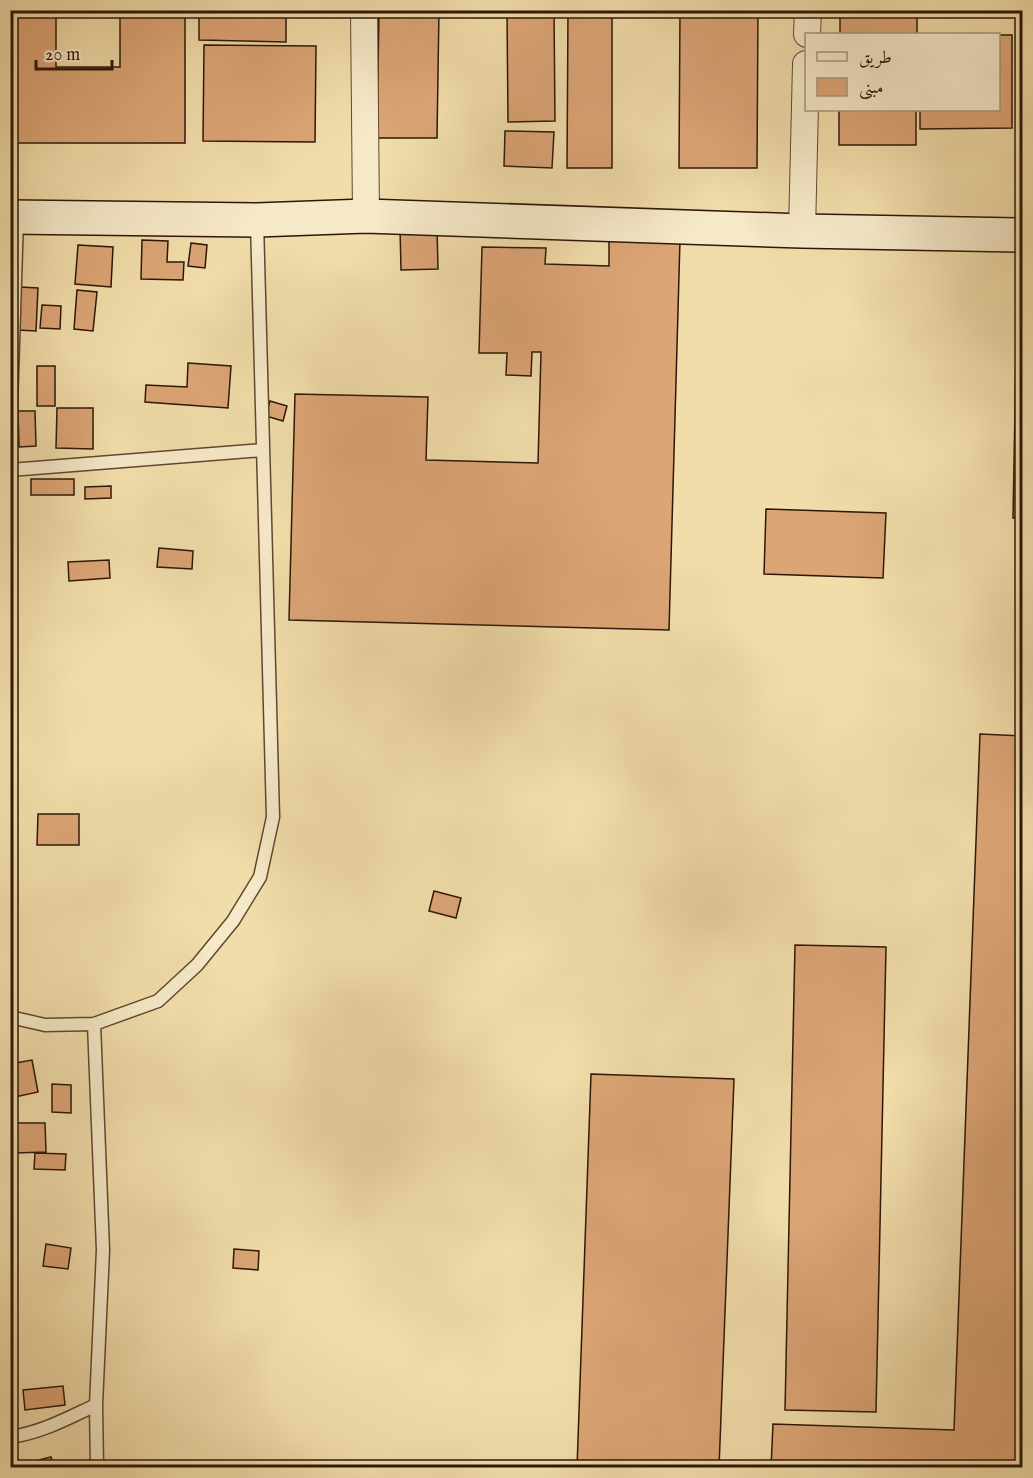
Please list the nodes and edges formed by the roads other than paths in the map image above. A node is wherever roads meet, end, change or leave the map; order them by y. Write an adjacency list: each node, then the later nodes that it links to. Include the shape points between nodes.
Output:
1 (364, 10): 5 (street)
2 (808, 10): 3 (street)
3 (807, 33)
4 (806, 111): 8 (street)
5 (366, 216): 7 (street); 8 (street)
6 (14, 217): 7 (street); 10 (lane)
7 (257, 220): 11 (lane)
8 (802, 231): 9 (street)
9 (1023, 235)
10 (10, 436)
11 (263, 450): 12 (lane); 14 (lane, via 273,817 260,877 233,921 197,965 158,1000)
12 (10, 470)
13 (10, 1017): 14 (lane, via 45,1024)
14 (94, 1024): 15 (lane, via 103,1250)
15 (96, 1405): 16 (lane, via 51,1427); 17 (lane)
16 (10, 1437)
17 (97, 1467)

